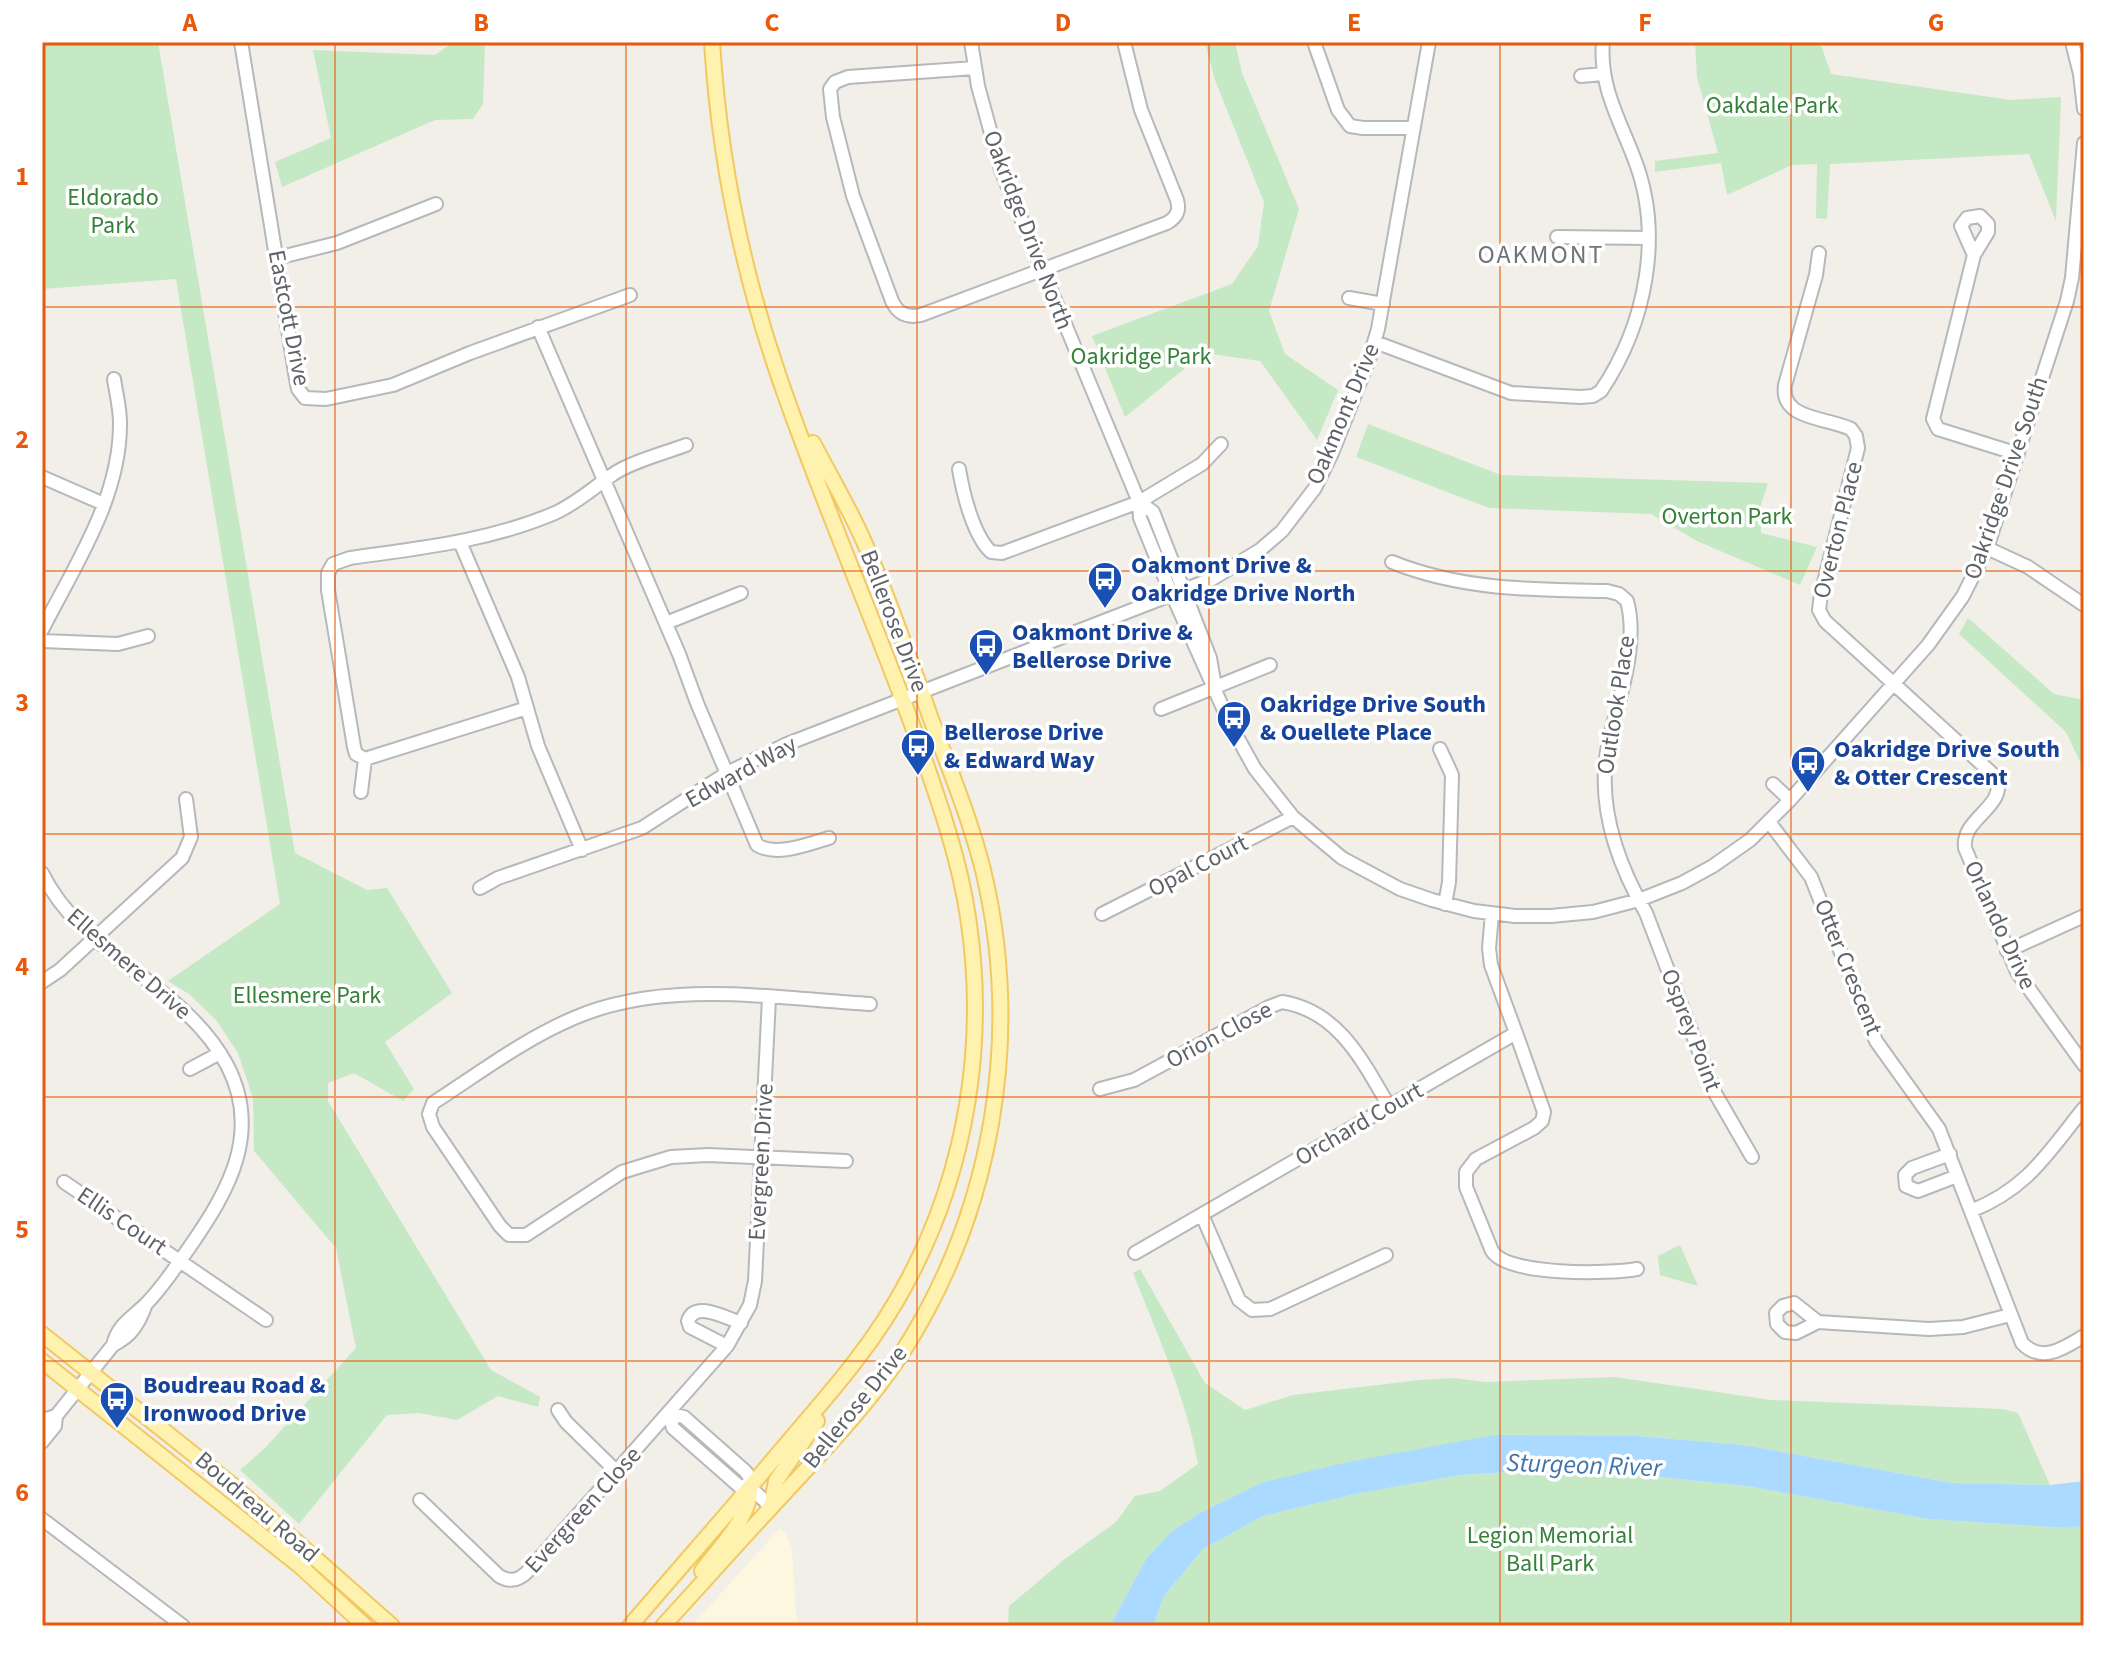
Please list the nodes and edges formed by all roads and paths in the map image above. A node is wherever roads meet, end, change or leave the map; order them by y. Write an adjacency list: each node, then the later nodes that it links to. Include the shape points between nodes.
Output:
1 (241, 42): 20 (street, Eastcott Drive)
2 (712, 42): 29 (main road, Bellerose Drive, via 716,107 737,236)
3 (971, 42): 9 (street, Oakridge Drive North)
4 (1124, 42): 21 (street, via 1134,89 1178,211 1167,223)
5 (1314, 42): 13 (street, via 1338,110 1350,126)
6 (1429, 42): 13 (street, Oakmont Drive)
7 (1603, 42): 10 (street)
8 (2072, 42): 12 (street)
9 (975, 68): 21 (street, Oakridge Drive North, via 995,154); 21 (street, via 835,82 830,102 853,196 892,301 904,315 921,315)
10 (1603, 74): 11 (street); 17 (street, via 1644,187)
11 (1581, 76)
12 (2084, 109)
13 (1414, 128): 25 (street, Oakmont Drive)
14 (2084, 143): 22 (street, Oakridge Drive South)
15 (436, 204): 20 (street, via 337,243)
16 (1557, 237): 17 (street)
17 (1649, 238): 27 (street, via 1648,269 1635,319 1606,382 1593,396 1511,393)
18 (1819, 253): 49 (street, Overton Place, via 1785,400 1792,410 1851,429 1858,448 1819,610)
19 (1974, 255): 32 (street, via 1933,419 1938,429)
20 (277, 258): 26 (street, Eastcott Drive, via 296,379 301,394 312,400 393,385)
21 (1042, 270): 36 (street, Oakridge Drive North)
22 (2077, 288): 32 (street, Oakridge Drive South)
23 (630, 295): 26 (street, Eastcott Drive)
24 (1349, 298): 25 (street)
25 (1383, 304): 27 (street, Oakmont Drive)
26 (538, 327): 35 (street)
27 (1375, 342): 41 (street, Oakmont Drive, via 1332,453 1299,511 1236,566)
28 (114, 379): 37 (street, via 120,443)
29 (780, 379): 51 (main road, Bellerose Drive, via 864,542); 52 (main road, Bellerose Drive)
30 (1221, 444): 36 (street, via 1202,464)
31 (686, 445): 35 (street)
32 (2018, 454): 39 (street, Oakridge Drive South)
33 (959, 469): 36 (street, via 982,541 996,553)
34 (42, 477): 37 (street)
35 (605, 481): 38 (street, via 548,516); 44 (street)
36 (1139, 502): 41 (street, Oakridge Drive North, via 1140,518)
37 (104, 504): 45 (street)
38 (460, 542): 53 (street); 56 (street, via 329,560 328,590 354,747)
39 (1987, 548): 43 (street, via 2028,567); 49 (street, Oakridge Drive South, via 1963,596)
40 (1392, 562): 68 (street, Outlook Place, via 1488,587 1607,591 1627,601 1626,672 1608,743 1604,785 1613,838)
41 (1177, 592): 50 (street, Oakridge Drive South, via 1200,662); 51 (street, Oakmont Drive)
42 (741, 593): 44 (street)
43 (2084, 605)
44 (666, 623): 57 (street)
45 (42, 630)
46 (148, 636): 47 (street, via 118,644)
47 (42, 641)
48 (1270, 665): 50 (street)
49 (1895, 683): 61 (street, Oakridge Drive South); 74 (street, Orlando Drive, via 1997,778 1996,796 1968,828 1964,843)
50 (1215, 687): 54 (street); 62 (street, Oakridge Drive South, via 1242,748)
51 (921, 691): 52 (street, Oakmont Drive); 116 (main road, Bellerose Drive, via 976,843 992,917 1001,1027 991,1126 964,1228 915,1331 865,1403)
52 (902, 698): 57 (street, Edward Way); 104 (main road, Bellerose Drive, via 963,885 973,956 975,1028 967,1109 944,1199 909,1279)
53 (527, 708): 56 (street); 65 (street)
54 (1161, 709)
55 (1440, 749): 69 (street, via 1452,775)
56 (365, 759): 59 (street)
57 (727, 773): 64 (street, via 759,847 784,849); 65 (street, Edward Way, via 642,828)
58 (1773, 784): 61 (street)
59 (361, 792)
60 (186, 799): 73 (street, via 191,837 182,858)
61 (1790, 800): 63 (street, Oakridge Drive South)
62 (1293, 817): 69 (street, Oakridge Drive South, via 1342,858 1400,889); 70 (street, Opal Court)
63 (1769, 822): 68 (street, Oakridge Drive South, via 1713,866); 85 (street, Otter Crescent, via 1811,877 1876,1041 1932,1118)
64 (829, 838)
65 (582, 850): 67 (street, Edward Way)
66 (42, 873): 73 (street, Ellesmere Drive, via 60,905)
67 (480, 888)
68 (1639, 900): 71 (street, Oakridge Drive South, via 1573,915); 86 (street, Osprey Point, via 1715,1093)
69 (1445, 904): 71 (street, Oakridge Drive South)
70 (1102, 914)
71 (1492, 914): 78 (street, via 1491,965)
72 (2084, 916): 74 (street)
73 (94, 940): 75 (street); 79 (street, Ellesmere Drive, via 188,1013)
74 (2007, 951): 80 (street, Orlando Drive, via 2023,983)
75 (42, 982)
76 (769, 998): 77 (street); 87 (street, Evergreen Drive); 87 (street, via 673,995 588,1013 540,1035 433,1103 429,1114 500,1226 515,1236 533,1231 636,1166 687,1155)
77 (870, 1004)
78 (1516, 1033): 83 (street, Orchard Court); 96 (street, via 1544,1112 1534,1128 1476,1159 1466,1172 1466,1187 1492,1251 1508,1264 1604,1273)
79 (220, 1053): 81 (street); 95 (street, Ellesmere Drive, via 237,1091 239,1153 221,1201)
80 (2084, 1065)
81 (190, 1069)
82 (1100, 1089): 83 (street, Orion Close, via 1134,1080 1286,1002 1341,1031)
83 (1389, 1106): 92 (street, Orchard Court)
84 (2084, 1108): 91 (street, via 2023,1182)
85 (1950, 1154): 89 (street, Otter Crescent); 89 (street, via 1912,1168 1905,1175 1906,1186 1918,1191)
86 (1752, 1157)
87 (761, 1158): 88 (street); 100 (street, Evergreen Drive, via 755,1281)
88 (846, 1161)
89 (1957, 1176): 91 (street, Otter Crescent)
90 (64, 1182): 95 (street, Ellis Court)
91 (1971, 1211): 97 (street, Otter Crescent)
92 (1202, 1215): 93 (street, Orchard Court); 94 (street, via 1239,1300 1252,1310 1270,1309)
93 (1135, 1253)
94 (1386, 1255)
95 (180, 1261): 98 (street, Ellis Court); 106 (street, Ellesmere Drive, via 116,1332 113,1345)
96 (1637, 1269)
97 (2010, 1315): 99 (street, via 1946,1329); 102 (street, Otter Crescent, via 2022,1343 2039,1354 2055,1352)
98 (266, 1320)
99 (1818, 1322)
100 (741, 1323): 103 (street, Evergreen Drive); 103 (street, via 705,1311 690,1315 690,1327)
101 (42, 1334): 106 (main road, Boudreau Road)
102 (2084, 1336)
103 (727, 1346): 109 (street, Evergreen Drive)
104 (860, 1359): 114 (main road, Bellerose Drive); 116 (main road, via 776,1481)
105 (42, 1361): 107 (main road, Boudreau Road)
106 (92, 1372): 107 (street, Ellesmere Drive); 120 (main road, Boudreau Road, via 274,1520)
107 (78, 1388): 110 (street, Ellesmere Drive); 119 (main road, Boudreau Road, via 300,1566)
108 (558, 1410): 113 (street)
109 (669, 1414): 113 (street, Evergreen Close); 114 (street, via 684,1417 735,1462 749,1476)
110 (56, 1416): 111 (street); 112 (street)
111 (42, 1424)
112 (42, 1442)
113 (617, 1472): 115 (street, Evergreen Close, via 525,1574 512,1580 499,1576)
114 (750, 1487): 116 (street); 121 (main road, Bellerose Drive); 122 (main road, via 743,1515)
115 (420, 1500)
116 (771, 1507): 122 (main road, Bellerose Drive)
117 (42, 1519): 118 (street)
118 (183, 1626)
119 (365, 1626)
120 (392, 1626)
121 (630, 1626)
122 (662, 1626)

